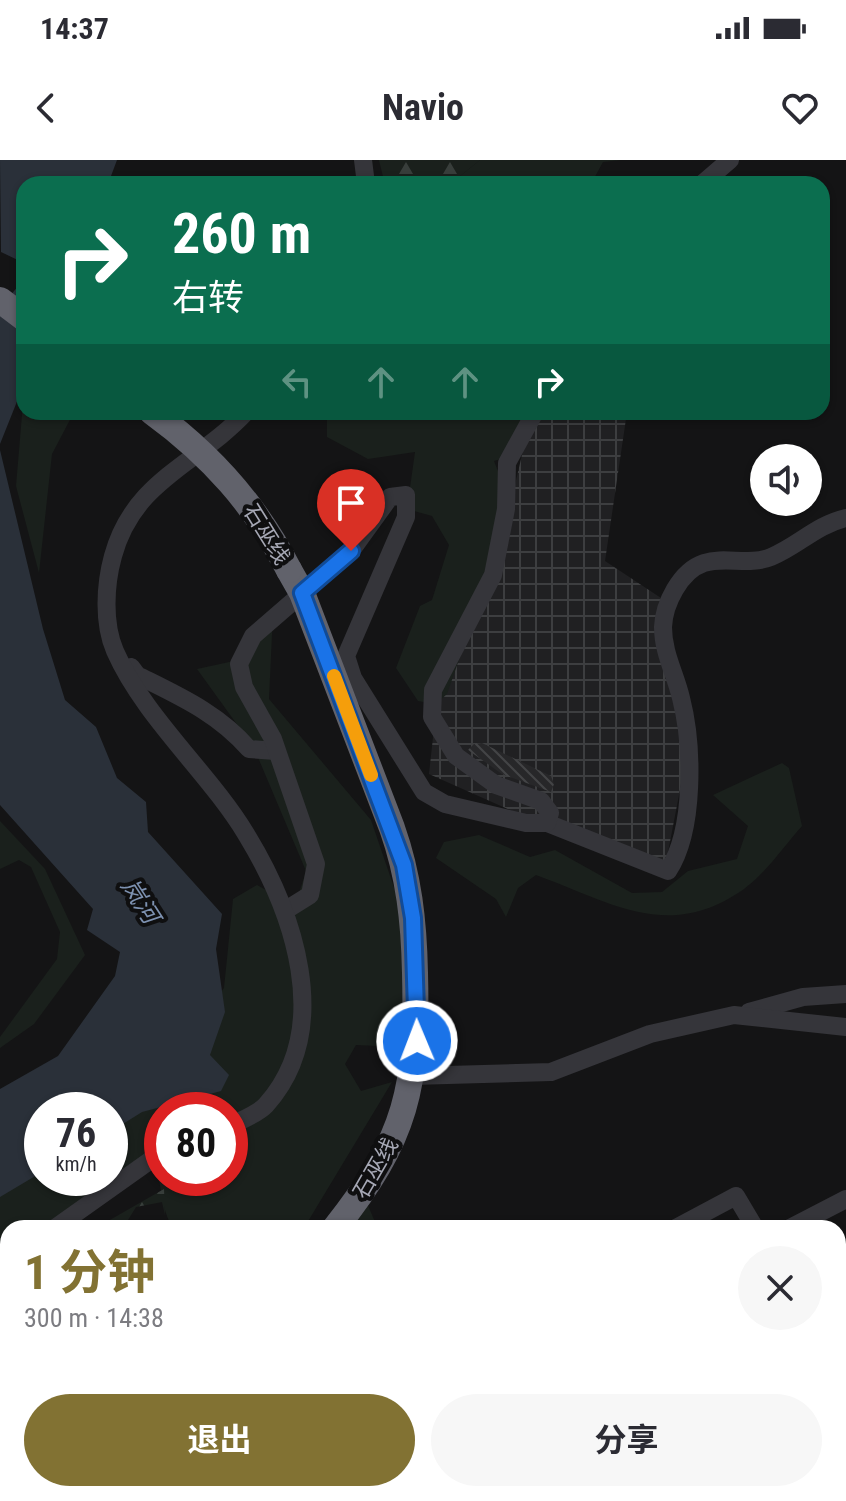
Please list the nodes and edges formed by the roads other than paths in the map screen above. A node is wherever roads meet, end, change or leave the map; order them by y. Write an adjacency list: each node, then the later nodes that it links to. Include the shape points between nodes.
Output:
1 (730, 160): 2 (street)
2 (711, 176)
3 (162, 420): 8 (highway, 石巫线, bridge, via 204,453 239,491)
4 (239, 420): 11 (street, via 160,479 137,506 112,563 108,621 115,652 184,755 245,832)
5 (531, 420): 10 (street, via 507,463 506,509 493,575 433,690 432,717 456,756 496,785 541,801 550,813)
6 (846, 518): 10 (street, via 826,523 771,557 703,563 675,585 663,624 667,659 681,698 690,782 679,855 668,871)
7 (99, 586): 9 (street, via 114,644 137,675 202,707 231,727 249,749)
8 (302, 593): 9 (street, via 253,636 239,664 244,687); 10 (street, via 351,551 390,497 406,495 406,517 346,656 353,678 424,792 445,804); 15 (highway, 石巫线, via 409,884 417,1041)
9 (276, 751): 11 (street, via 316,864 310,895)
10 (547, 823)
11 (286, 910): 16 (street, via 303,1021 290,1072 264,1108)
12 (846, 994): 13 (street, via 803,997)
13 (734, 1015): 14 (street); 15 (street, via 650,1034 551,1072)
14 (846, 1027)
15 (412, 1076): 20 (highway, 石巫线, via 383,1160)
16 (248, 1116)
17 (144, 1165): 19 (street)
18 (846, 1199): 23 (street)
19 (66, 1220)
20 (341, 1220)
21 (691, 1220): 22 (street, via 736,1196)
22 (750, 1220)
23 (805, 1220)

